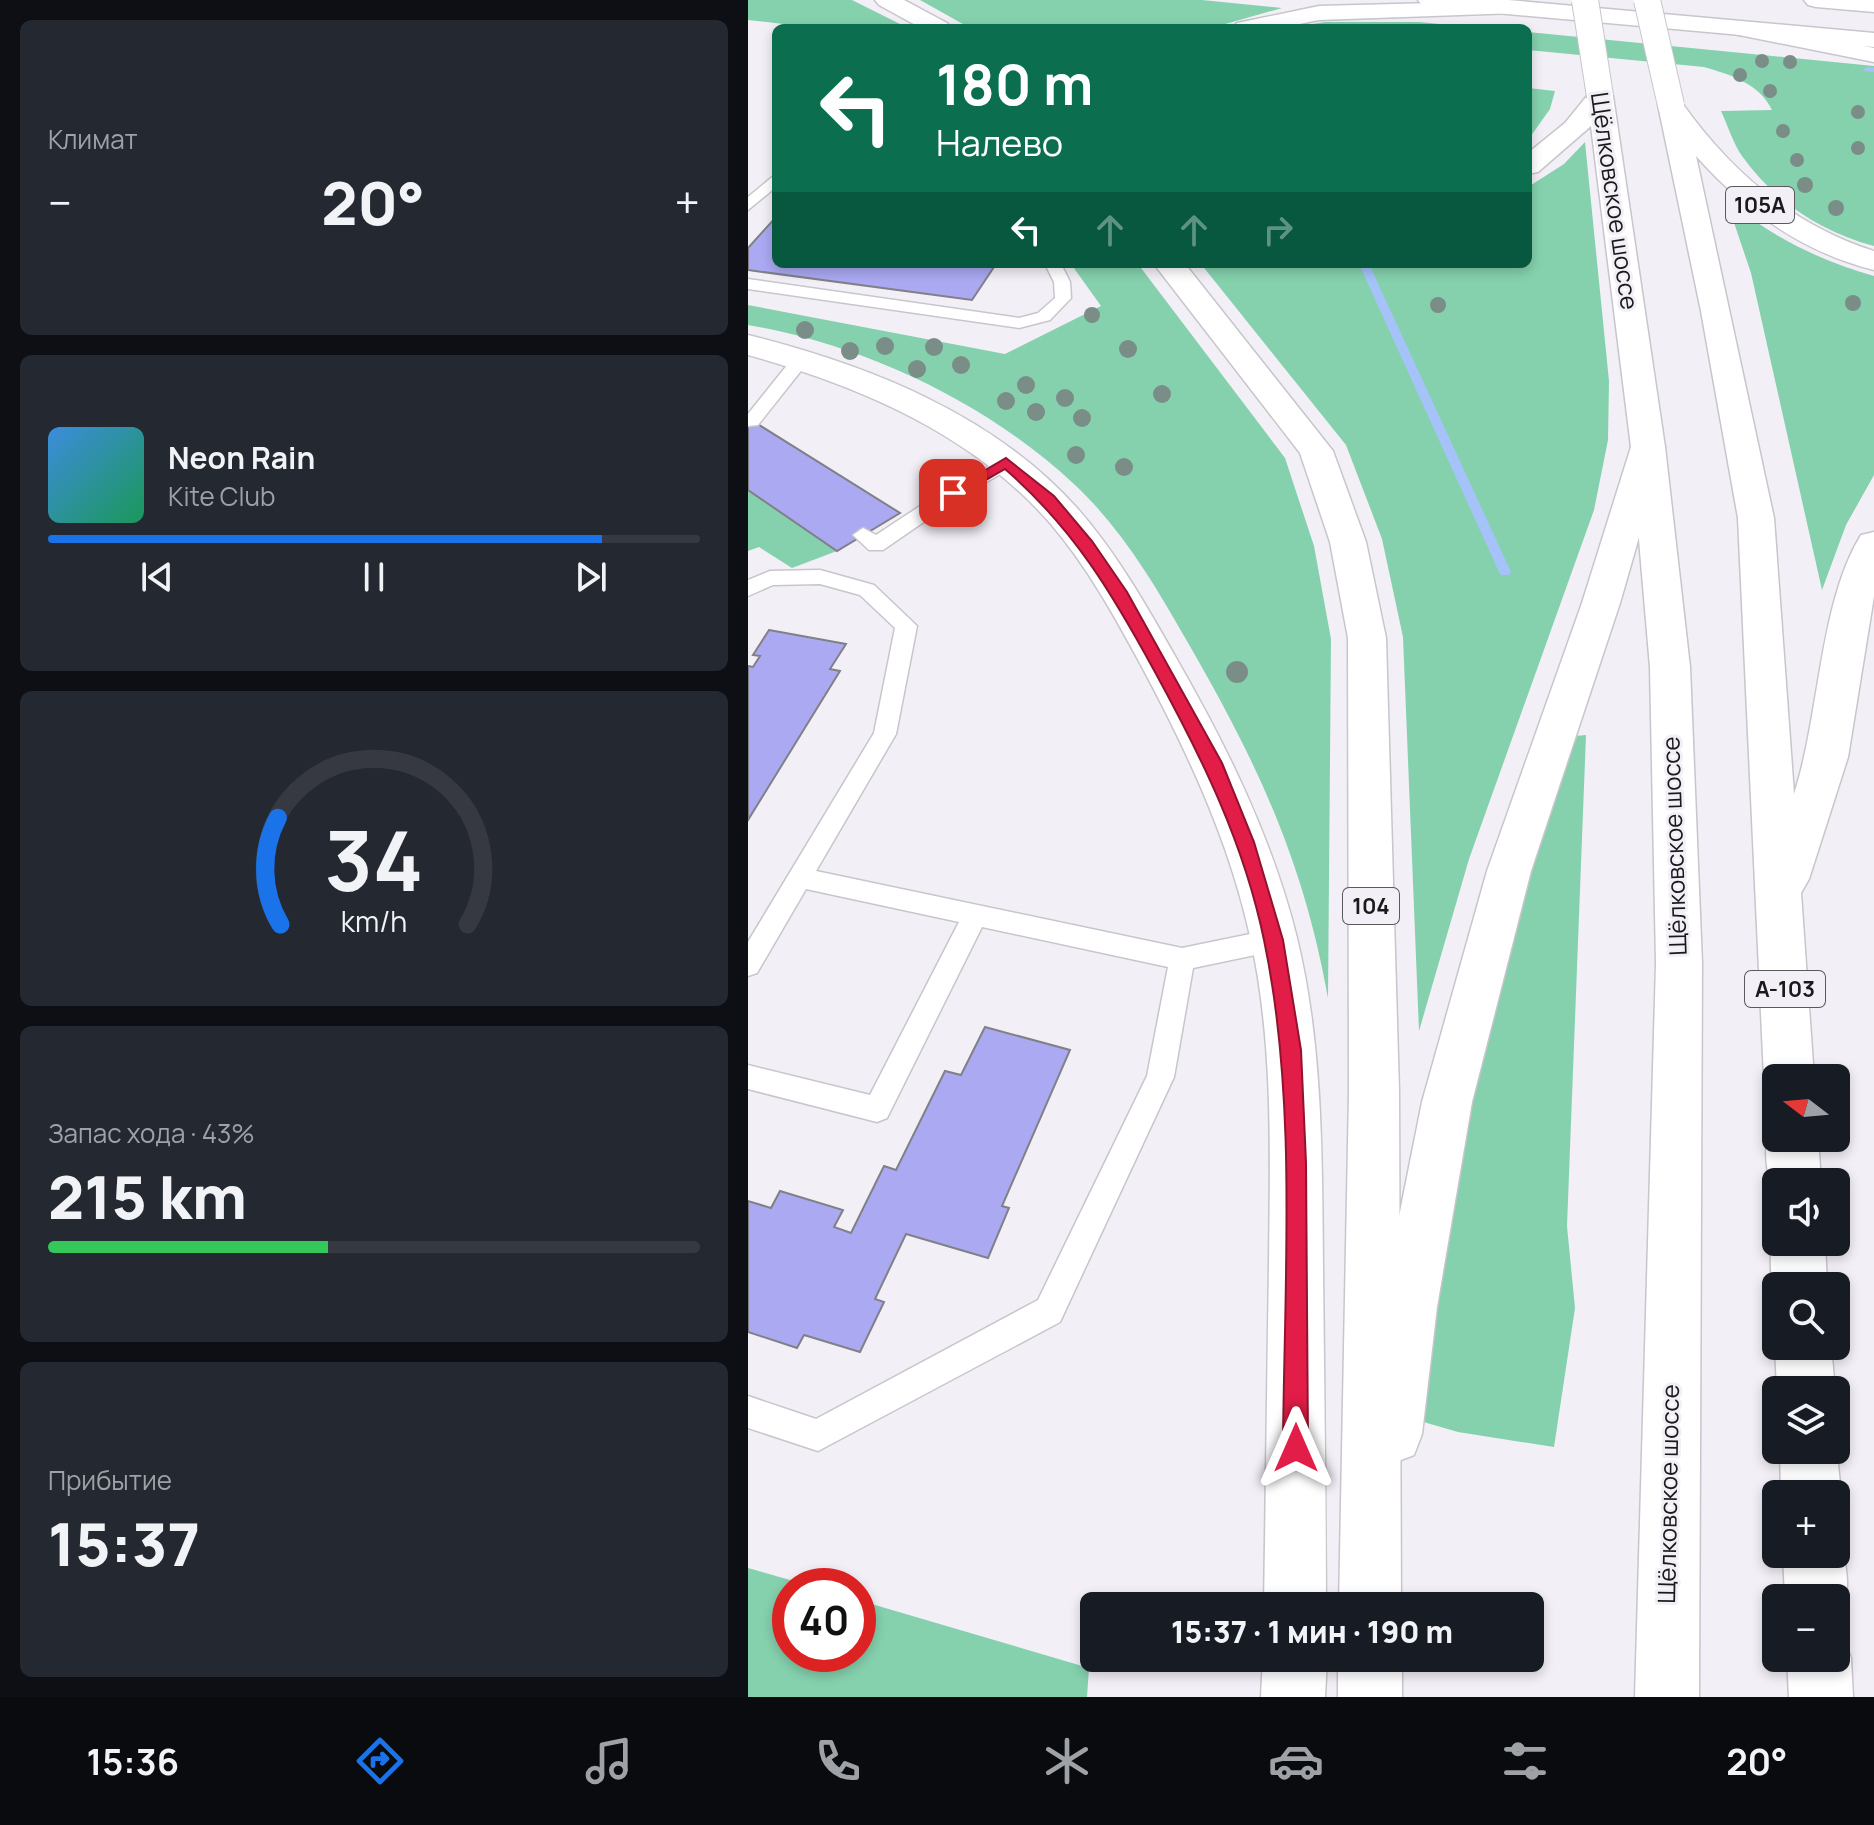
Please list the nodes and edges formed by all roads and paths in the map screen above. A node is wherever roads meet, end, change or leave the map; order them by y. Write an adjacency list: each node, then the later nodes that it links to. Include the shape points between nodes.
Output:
1 (887, 0): 8 (main road)
2 (1430, 0): 7 (main road)
3 (1585, 0): 13 (main road, Щёлковское шоссе, bridge)
4 (1647, 0): 14 (main road, bridge)
5 (1816, 0): 6 (main road)
6 (1874, 5)
7 (1515, 8): 9 (main road, via 1319,13); 10 (main road)
8 (932, 24)
9 (1265, 24)
10 (1735, 27): 11 (main road); 12 (main road)
11 (1874, 40)
12 (1874, 55)
13 (1600, 98): 15 (main road, via 1574,129); 25 (main road, Щёлковское шоссе)
14 (1672, 108): 18 (main road, 105A, via 1710,158 1774,217 1811,238); 31 (main road, via 1756,518)
15 (1532, 163)
16 (772, 183): 17 (lane)
17 (748, 205)
18 (1874, 261)
19 (1055, 268): 21 (lane, via 1063,298 1053,313 1019,323)
20 (1172, 268): 40 (main road, 104, via 1316,451 1348,542 1367,638 1374,1091)
21 (748, 284)
22 (748, 345): 23 (main road)
23 (802, 358): 24 (lane); 26 (main road, via 899,397)
24 (752, 421)
25 (1648, 447): 41 (main road, via 1509,871 1447,1102 1409,1307); 47 (main road, Щёлковское шоссе, via 1670,667 1679,963)
26 (1006, 463): 27 (lane, via 876,545); 33 (main road, via 1049,499 1087,545 1144,635 1213,763 1245,842)
27 (863, 535)
28 (1874, 544): 31 (main road, via 1854,599 1827,757)
29 (748, 589): 30 (lane, via 770,578 820,577 867,590 906,626 885,734)
30 (801, 878): 32 (lane); 35 (lane)
31 (1780, 901): 36 (main road, А-103)
32 (975, 915): 34 (lane); 37 (lane, via 877,1109)
33 (1274, 940): 34 (lane); 39 (main road, via 1291,1050 1296,1163)
34 (1182, 959): 38 (lane, via 1160,1077 1049,1311 818,1435)
35 (748, 965)
36 (1788, 1064)
37 (748, 1077)
38 (748, 1412)
39 (1295, 1592)
40 (1371, 1592)
41 (1373, 1592)
42 (1294, 1672): 45 (main road)
43 (1370, 1672): 46 (main road)
44 (1820, 1672): 48 (main road)
45 (1293, 1697)
46 (1370, 1697)
47 (1667, 1697)
48 (1821, 1697)

